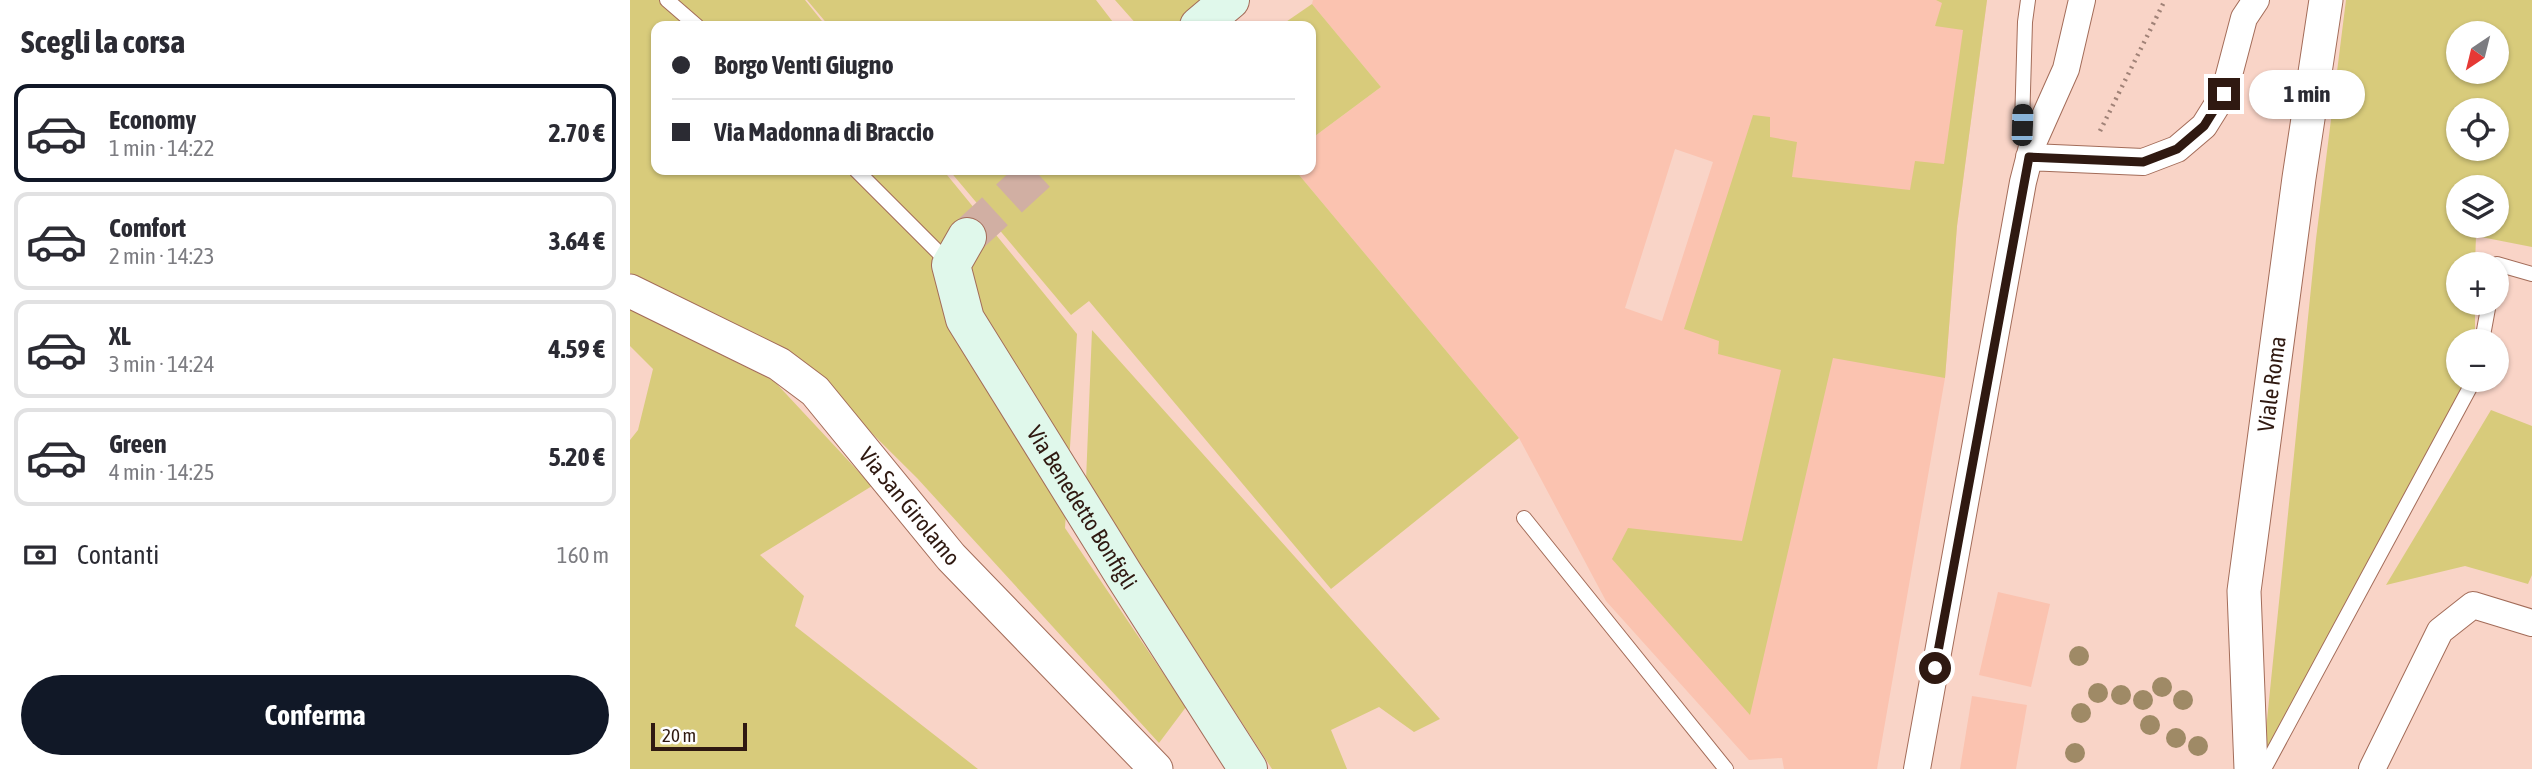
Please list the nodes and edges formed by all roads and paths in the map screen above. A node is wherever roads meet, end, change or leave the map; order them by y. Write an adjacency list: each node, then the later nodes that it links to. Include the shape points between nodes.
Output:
1 (667, 0): 8 (lane)
2 (1230, 0): 9 (main road)
3 (2028, 0): 11 (lane, via 2022,125)
4 (2082, 0): 11 (street, via 2066,69)
5 (2165, 0): 10 (path)
6 (2256, 0): 11 (street, via 2244,18 2224,94 2204,126 2177,149 2143,162)
7 (2326, 0): 24 (street, Viale Roma, via 2244,591)
8 (691, 21)
9 (1205, 21)
10 (2097, 134)
11 (2031, 150): 23 (street)
12 (862, 175): 13 (lane)
13 (959, 251): 21 (main road, Via Benedetto Bonfigli, via 965,319)
14 (2509, 267): 15 (lane)
15 (2532, 274)
16 (630, 292): 20 (street, Via San Girolamo, via 779,365 815,391 951,557)
17 (2467, 392): 25 (lane)
18 (1524, 518): 22 (lane)
19 (2532, 623): 26 (street, via 2473,605 2440,631)
20 (1156, 769)
21 (1248, 769)
22 (1726, 769)
23 (1917, 769)
24 (2252, 769)
25 (2263, 769)
26 (2372, 769)

